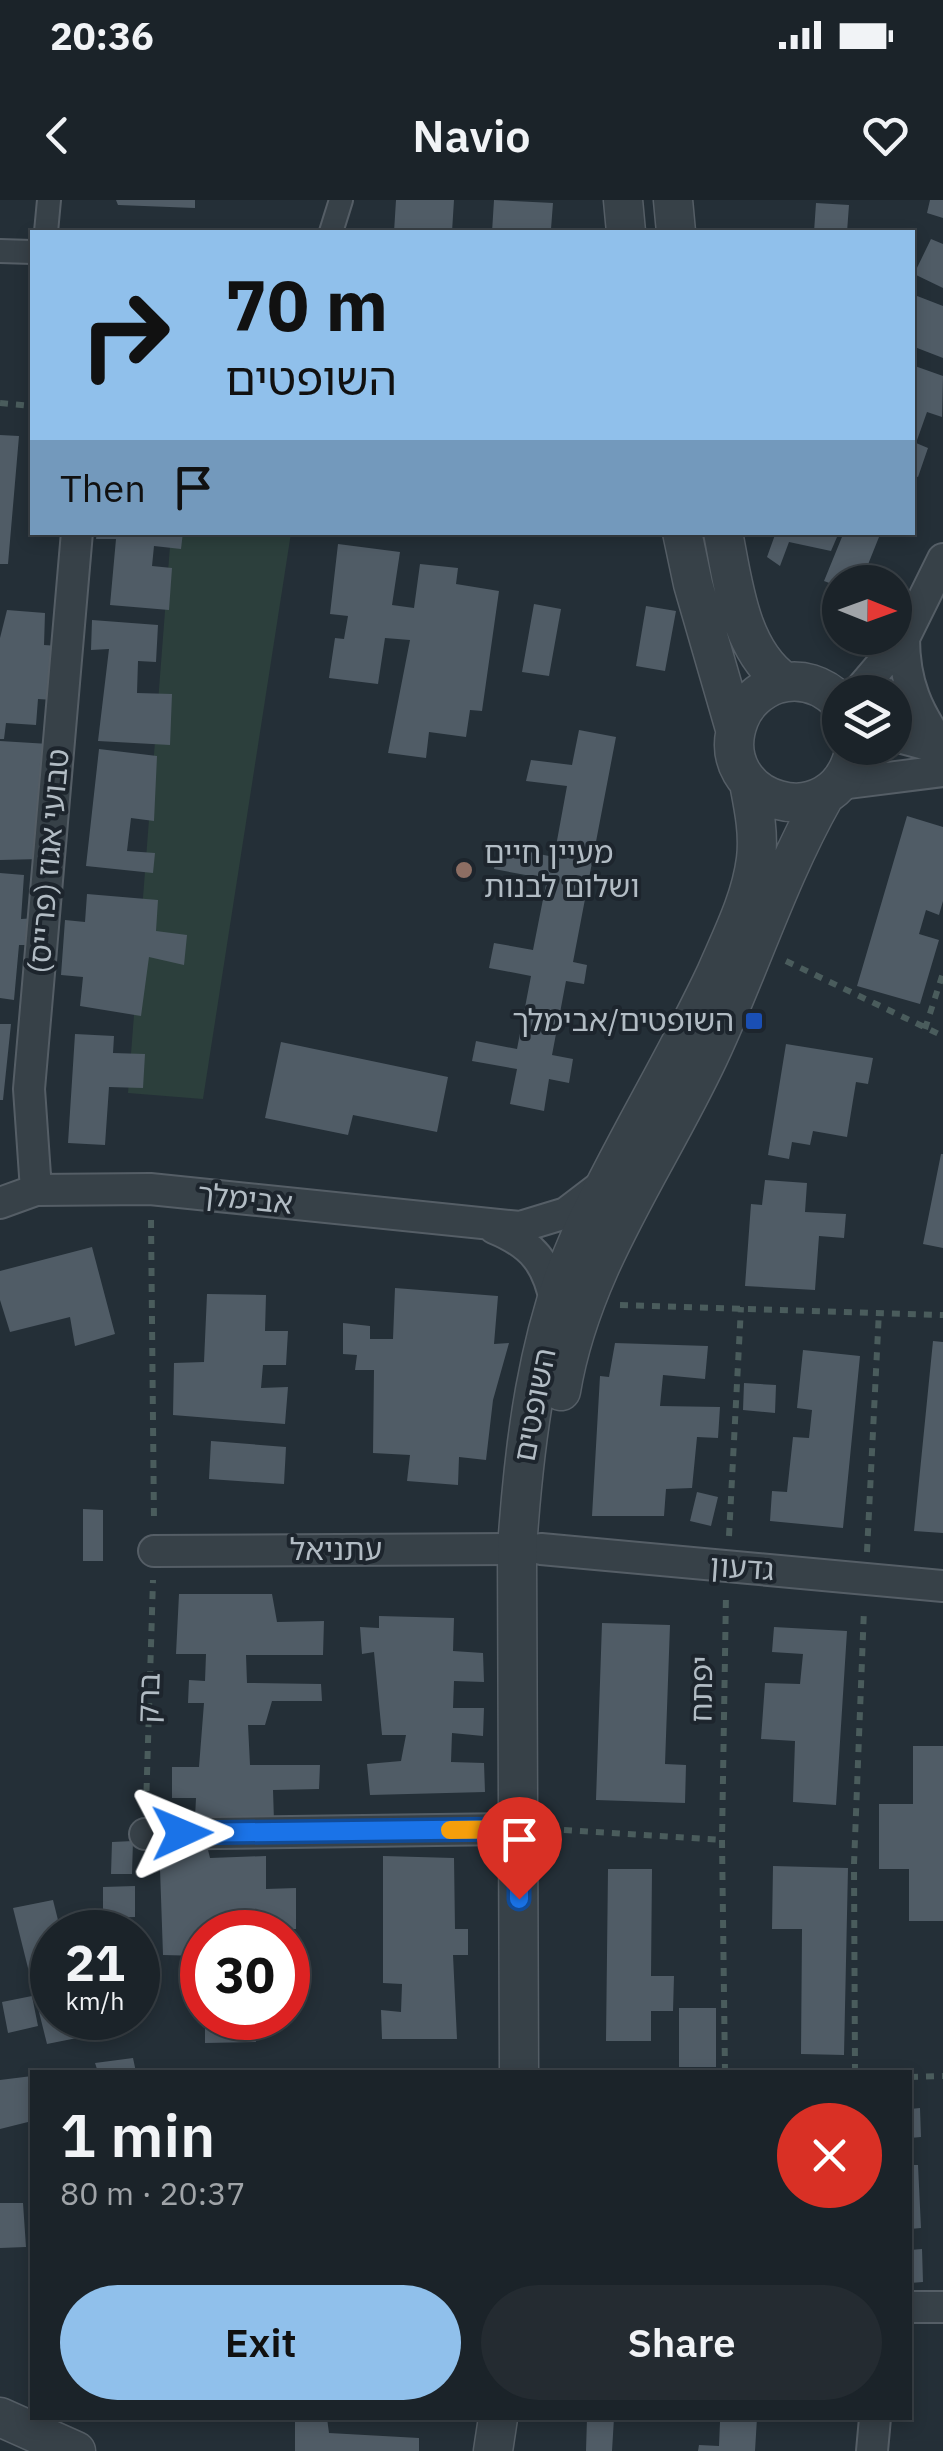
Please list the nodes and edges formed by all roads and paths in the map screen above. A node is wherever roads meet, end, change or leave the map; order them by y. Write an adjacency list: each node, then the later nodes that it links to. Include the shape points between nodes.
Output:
1 (49, 200): 5 (street)
2 (341, 200): 6 (street)
3 (623, 200): 7 (street)
4 (673, 200): 8 (street)
5 (46, 230)
6 (333, 230)
7 (626, 230)
8 (676, 230)
9 (0, 251): 10 (street)
10 (30, 252)
11 (0, 403): 12 (path)
12 (30, 406)
13 (77, 535): 36 (street, טבועי אגוז (פרייס), via 29,1089)
14 (683, 535): 23 (street, השופטים)
15 (724, 535): 21 (street, via 752,648)
16 (943, 558): 17 (street)
17 (912, 622)
18 (890, 655): 20 (street)
19 (905, 655): 25 (street, via 916,708)
20 (872, 675)
21 (785, 682): 22 (street); 23 (street, via 753,698)
22 (822, 689)
23 (736, 729): 28 (street, השופטים, via 734,749)
24 (912, 740): 25 (street)
25 (943, 748)
26 (846, 765): 29 (street, השופטים)
27 (943, 772): 29 (street)
28 (750, 784): 29 (street, via 783,802 804,803); 34 (street, השופטים, via 757,821 750,892 680,1050)
29 (832, 790): 30 (street, השופטים, via 785,874)
30 (762, 941): 32 (path, via 797,970); 39 (street, השופטים, via 706,1062)
31 (943, 974): 32 (path)
32 (925, 1029): 33 (path)
33 (943, 1036)
34 (614, 1172): 38 (street, אבימלך, via 566,1213 531,1225); 39 (street, השופטים, via 580,1238)
35 (150, 1189): 36 (street, אבימלך); 38 (street, אבימלך); 44 (path, ברק)
36 (36, 1190): 37 (street, אבימלך)
37 (0, 1203)
38 (491, 1227): 39 (street, אבימלך, via 528,1245)
39 (570, 1305): 40 (path); 43 (street, השופטים)
40 (741, 1307): 41 (path); 45 (path, יפתח)
41 (879, 1310): 42 (path); 46 (path)
42 (943, 1315)
43 (529, 1548): 44 (street, עתניאל); 45 (street, גדעון); 48 (street, השופטים)
44 (154, 1551): 49 (path, ברק)
45 (727, 1567): 46 (street, גדעון); 50 (path, יפתח)
46 (865, 1576): 47 (street, גדעון); 54 (path, via 854,1864)
47 (943, 1586)
48 (531, 1829): 49 (street); 50 (path); 51 (street, השופטים); 52 (street, השופטים)
49 (145, 1834)
50 (722, 1840): 53 (path, יפתח)
51 (520, 2070)
52 (543, 2070)
53 (726, 2070)
54 (855, 2070)
55 (943, 2076): 56 (path)
56 (912, 2077)
57 (912, 2306): 58 (street)
58 (943, 2307)
59 (0, 2416): 63 (street)
60 (498, 2420): 64 (street)
61 (521, 2420): 65 (street)
62 (875, 2420): 66 (street)
63 (76, 2451)
64 (493, 2451)
65 (517, 2451)
66 (872, 2451)

